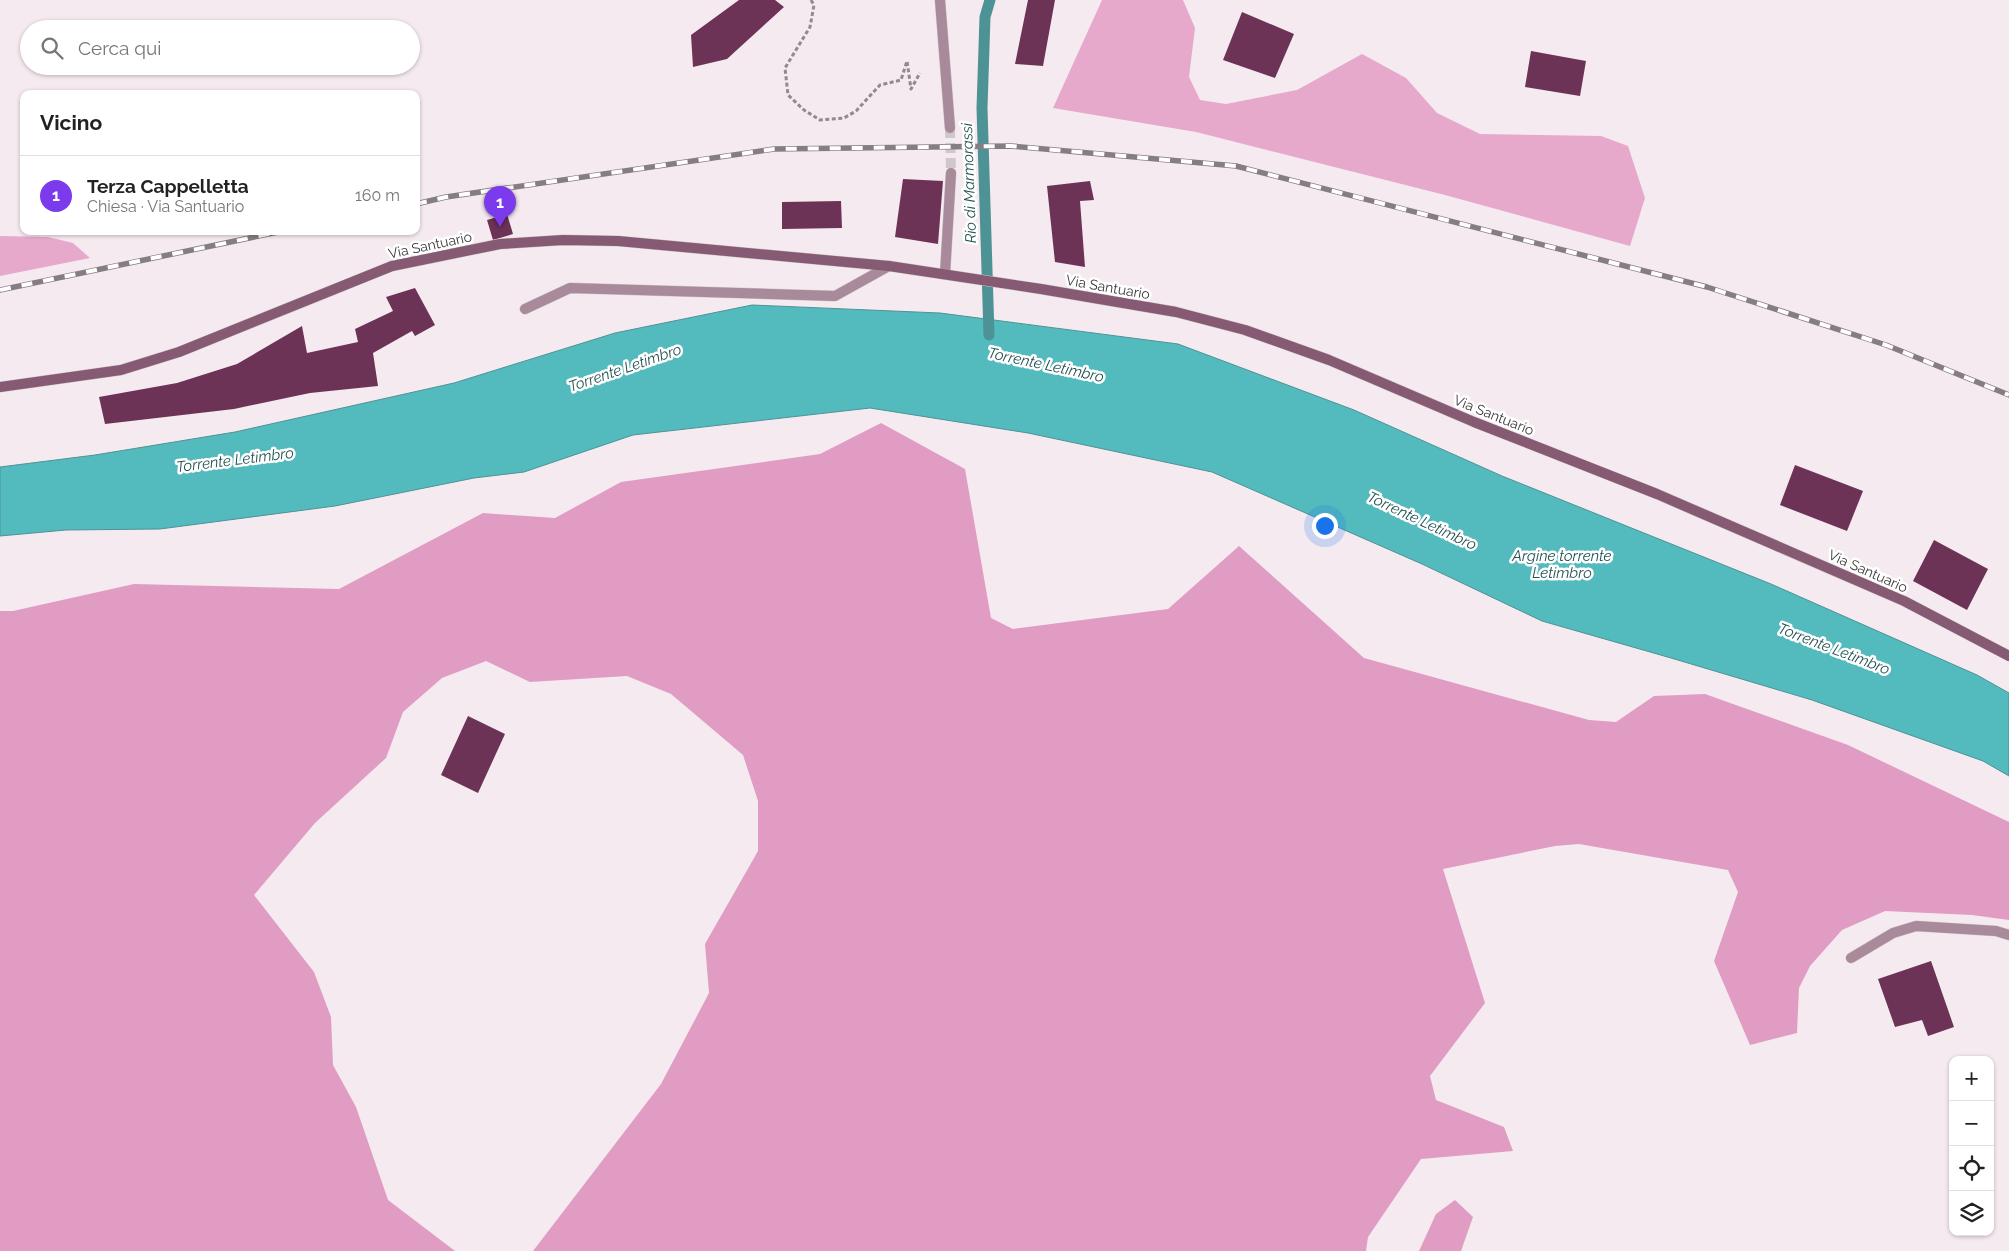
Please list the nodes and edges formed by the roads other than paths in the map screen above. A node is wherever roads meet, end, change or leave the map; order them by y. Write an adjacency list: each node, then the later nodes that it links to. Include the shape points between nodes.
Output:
1 (940, 0): 2 (street)
2 (950, 128)
3 (951, 173): 5 (street)
4 (889, 266): 5 (main road, Via Santuario); 6 (street, via 835,296 570,288); 7 (main road, Via Santuario, via 618,241 500,244 392,266 179,352 121,370)
5 (944, 274): 8 (main road, Via Santuario, via 1176,312 1245,330 1329,360 1474,422 1658,494 1904,602)
6 (525, 309)
7 (0, 387)
8 (2009, 656)
9 (2009, 935): 10 (street, via 1996,931 1916,926 1893,933)
10 (1851, 958)

